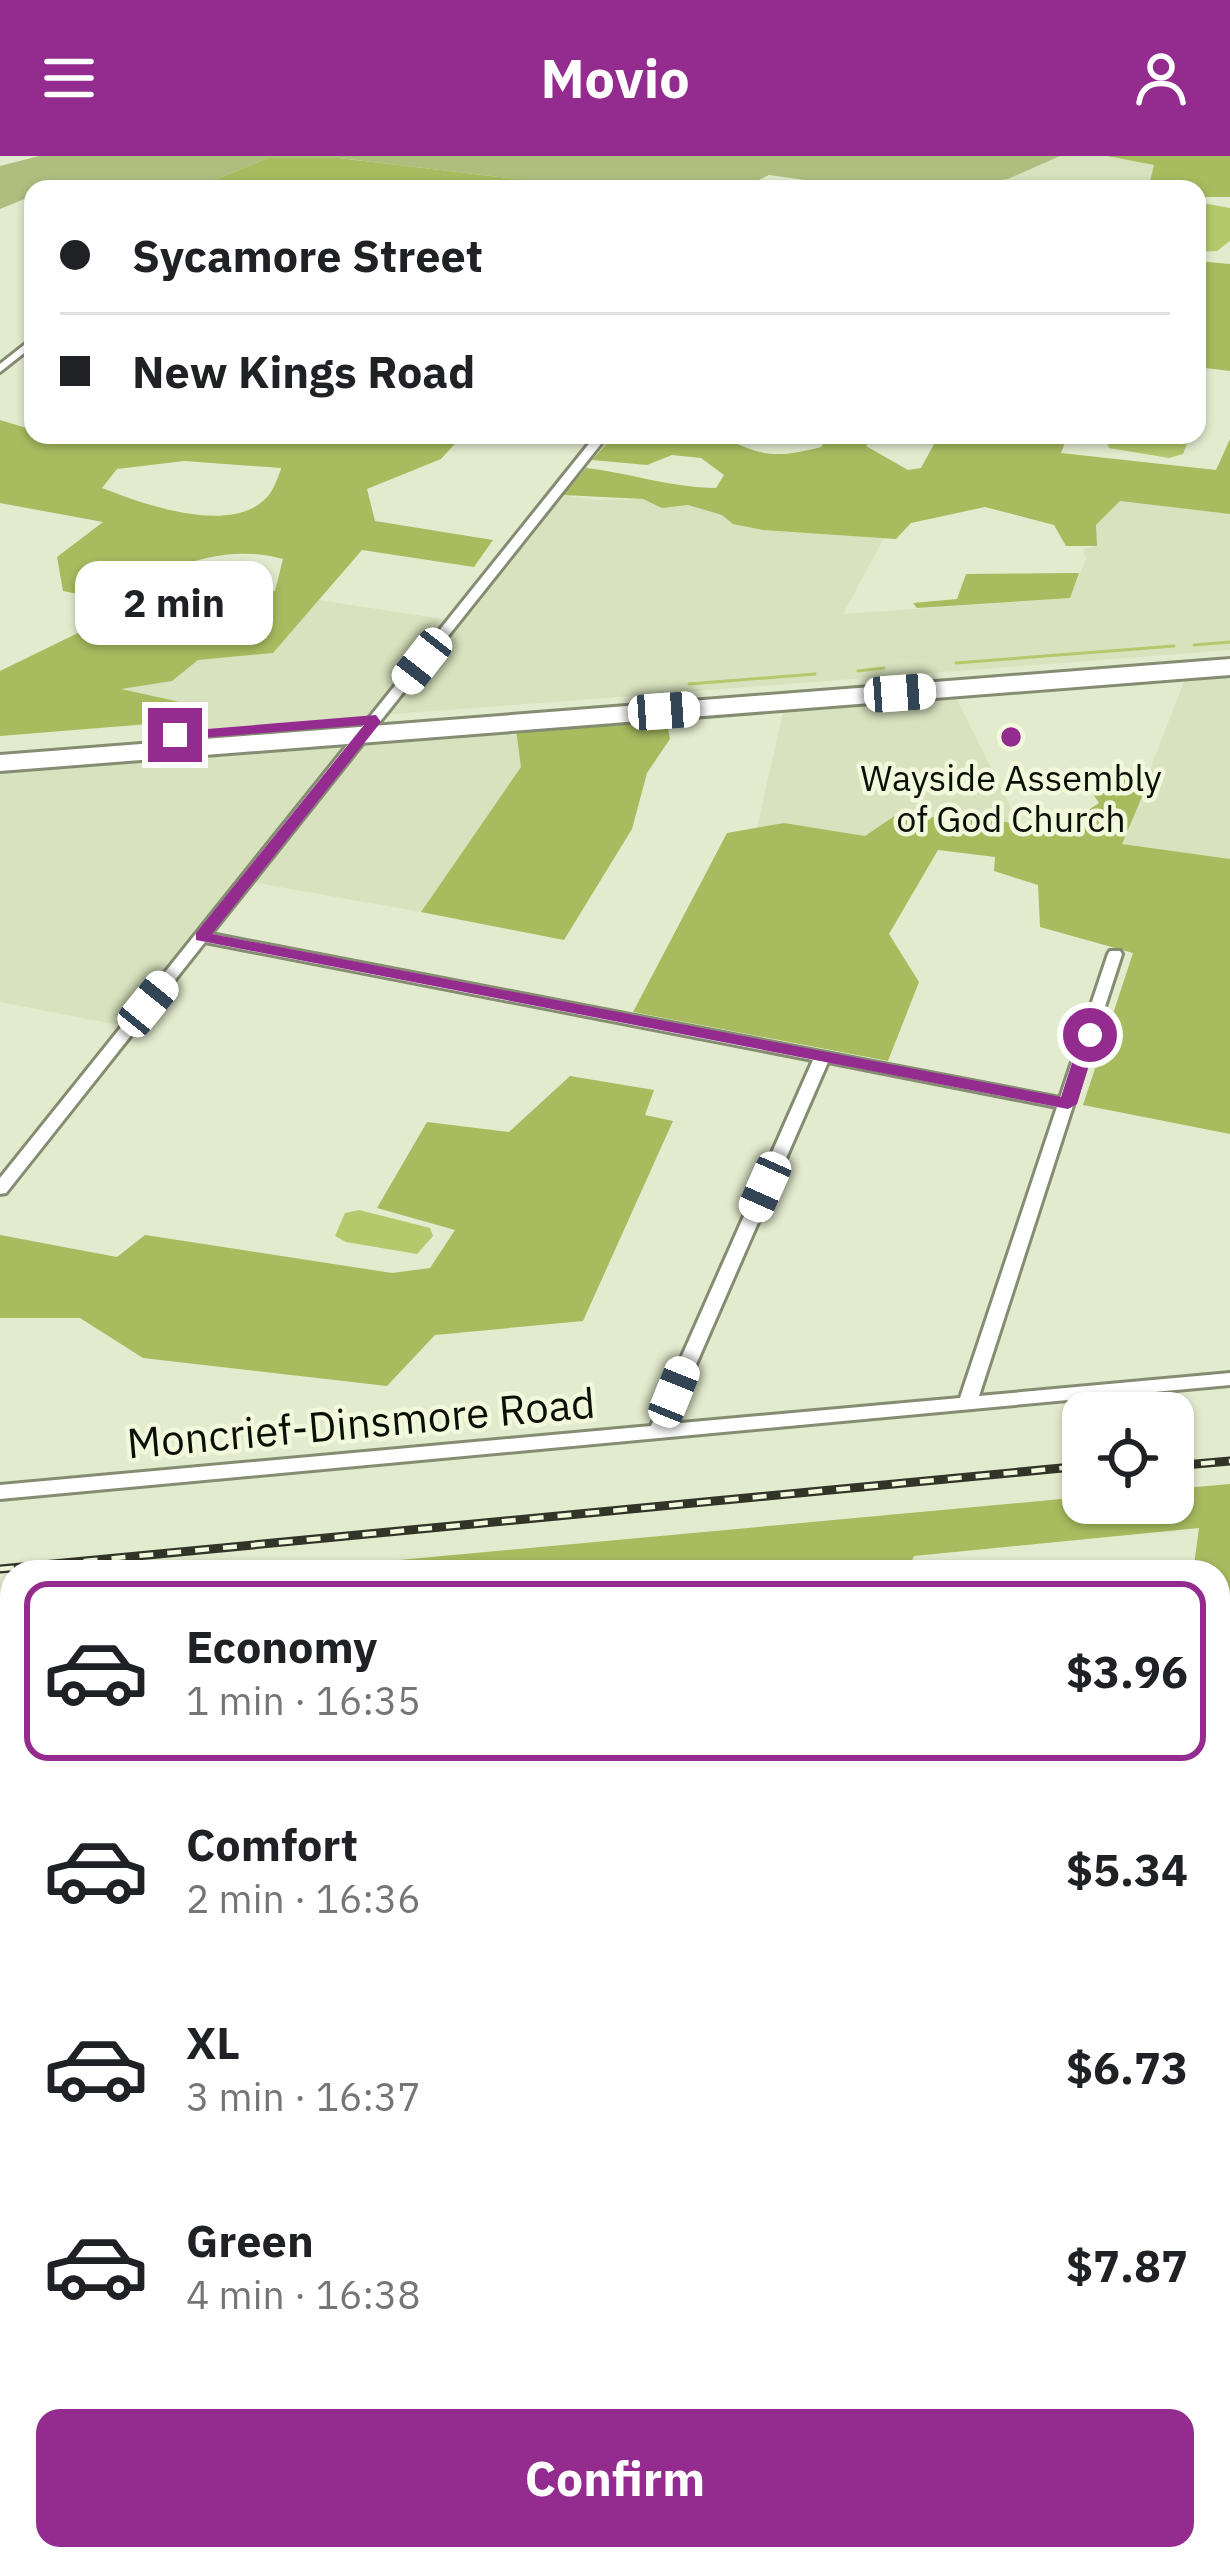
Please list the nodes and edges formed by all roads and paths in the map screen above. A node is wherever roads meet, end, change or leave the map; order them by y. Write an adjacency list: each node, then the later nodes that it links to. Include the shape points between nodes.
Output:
1 (595, 444): 5 (street)
2 (1230, 653): 4 (highway)
3 (1230, 667): 4 (highway)
4 (855, 689): 5 (highway)
5 (370, 727): 6 (highway); 7 (highway); 8 (street)
6 (0, 749)
7 (0, 764)
8 (202, 937): 10 (street); 12 (street)
9 (1115, 954): 11 (street)
10 (823, 1057): 11 (street); 15 (street)
11 (1068, 1104): 14 (street)
12 (0, 1189)
13 (1230, 1379): 14 (street, Moncrief-Dinsmore Road)
14 (967, 1404): 15 (street, Moncrief-Dinsmore Road)
15 (657, 1433): 16 (street, Moncrief-Dinsmore Road)
16 (0, 1492)

